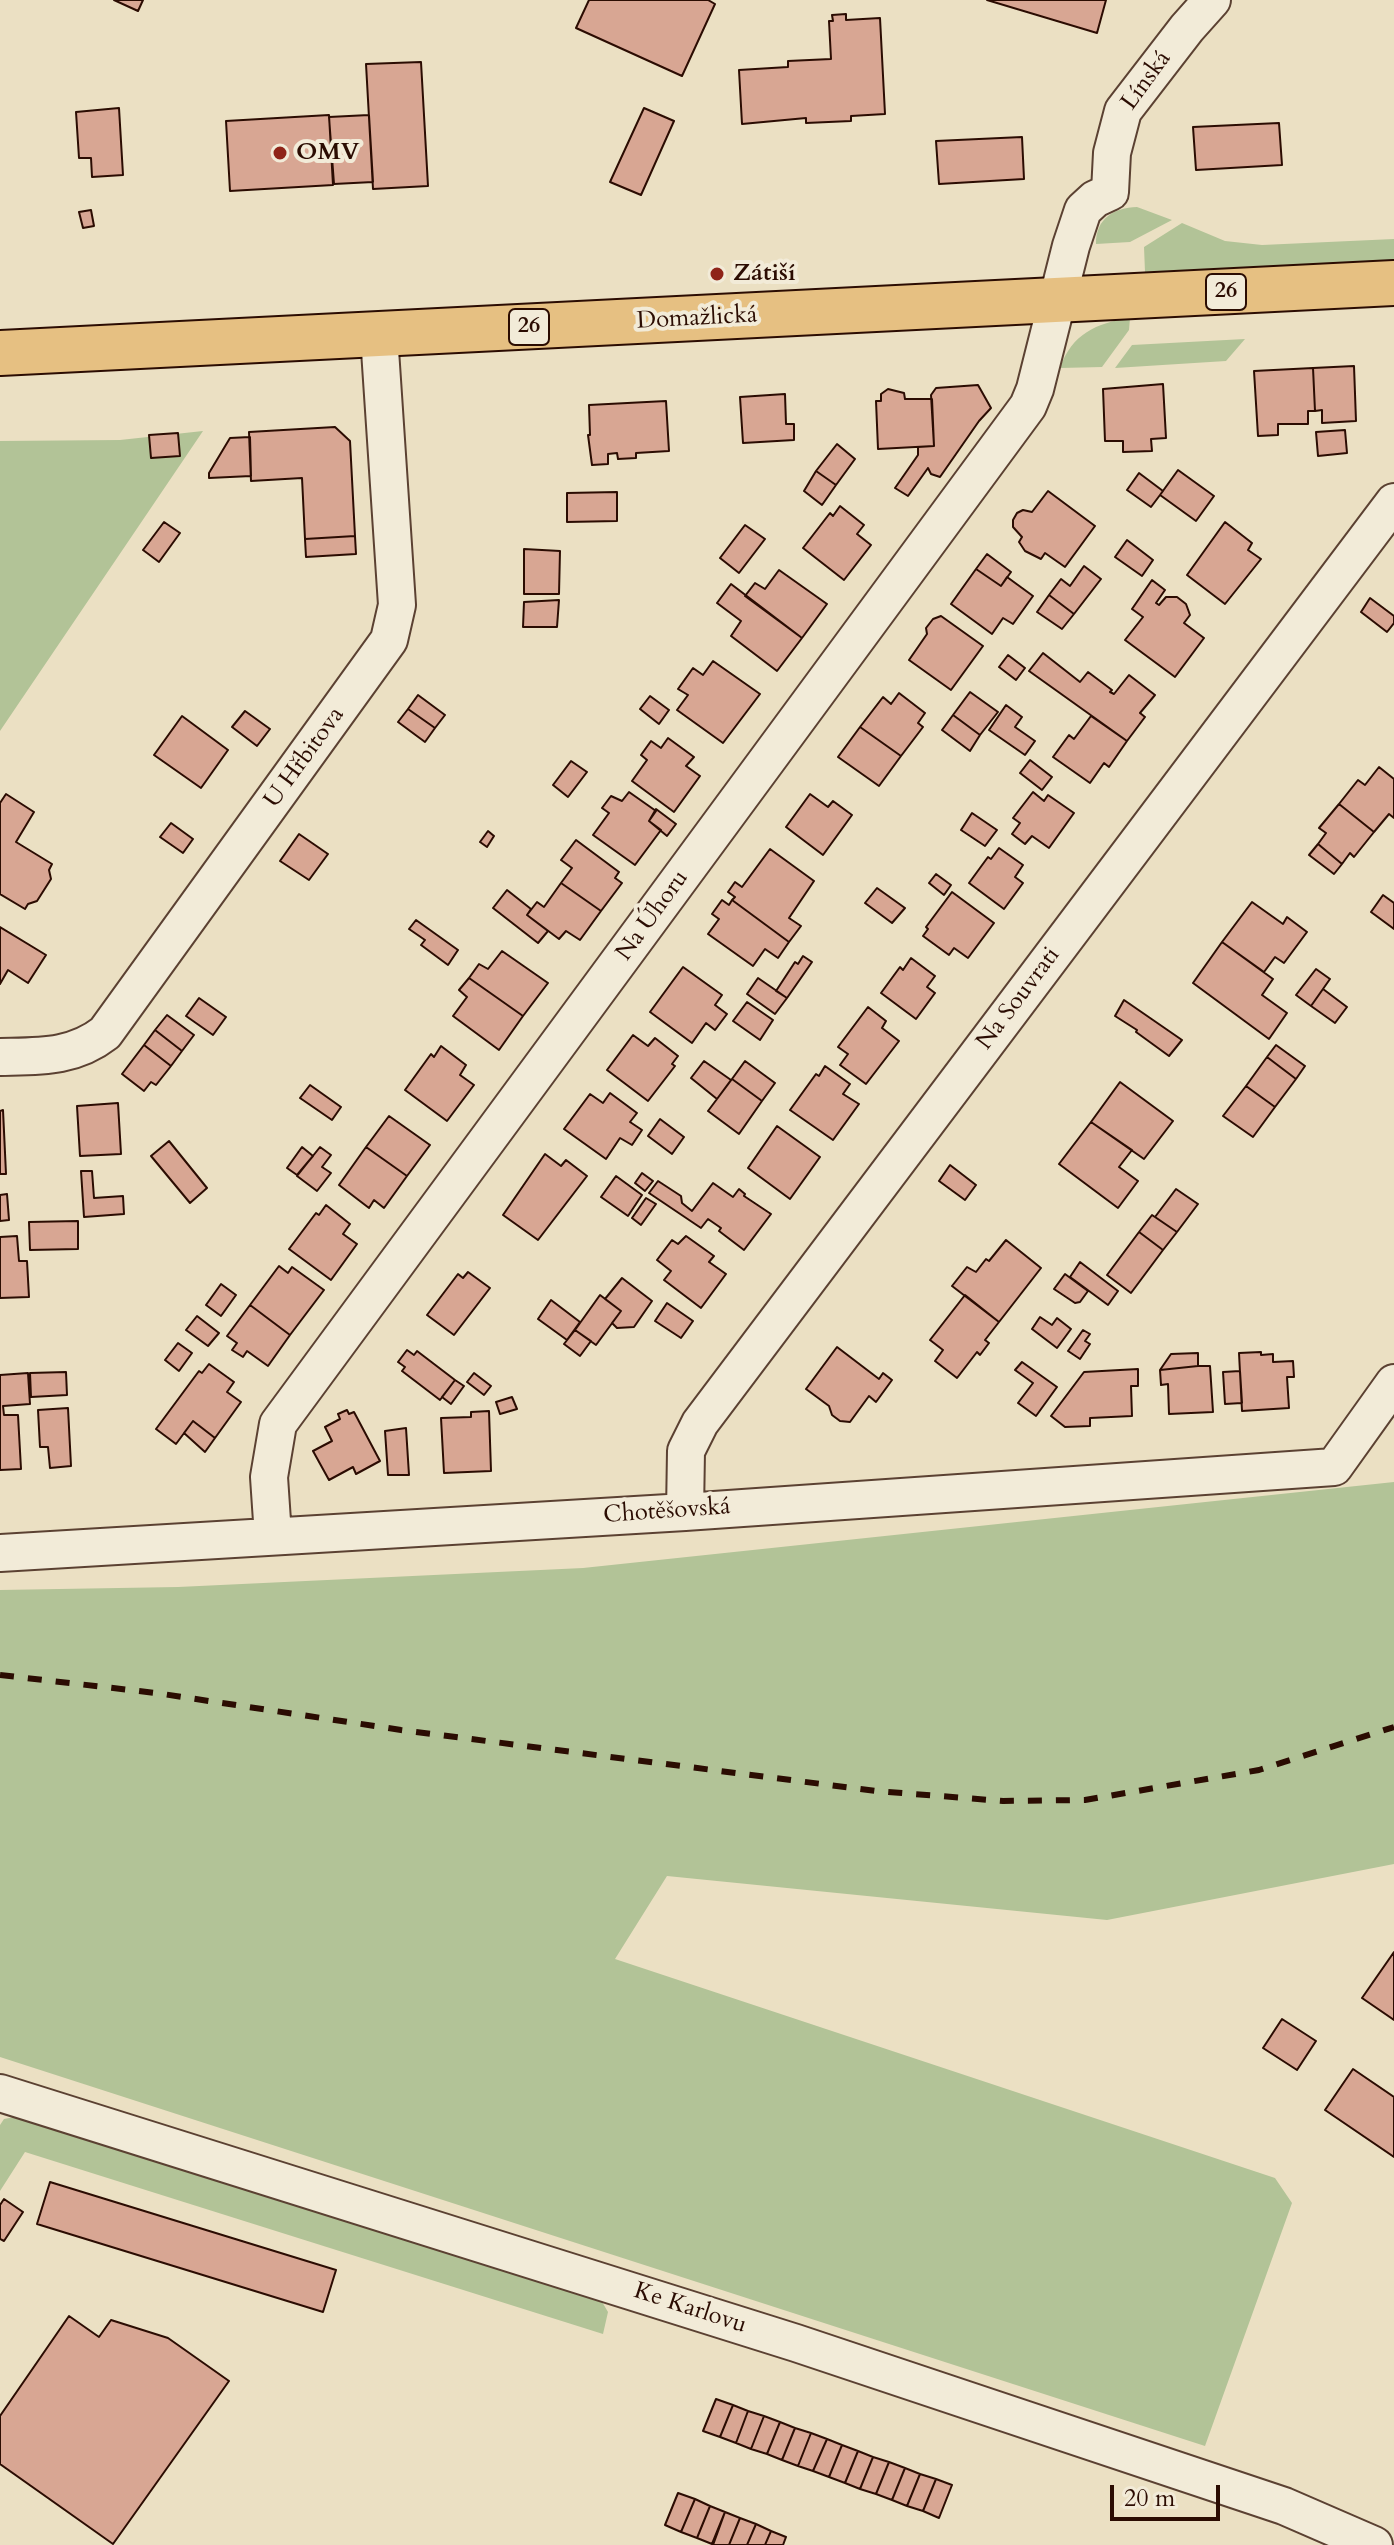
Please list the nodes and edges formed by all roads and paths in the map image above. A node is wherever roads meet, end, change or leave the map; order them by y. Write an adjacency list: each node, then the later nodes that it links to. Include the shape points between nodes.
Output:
1 (1212, 0): 3 (street, Línská, via 1123,111 1112,153 1110,192 1083,210)
2 (1394, 283): 3 (main road, Domažlická / 26)
3 (1059, 300): 4 (main road, Domažlická / 26); 10 (street, Na Úhoru, via 1035,389 1017,424 278,1424 269,1477)
4 (379, 335): 5 (main road, Domažlická / 26); 7 (street, U Hřbitova, via 397,605 389,640 105,1033 75,1051)
5 (0, 353)
6 (1394, 502): 9 (street, Na Souvrati, via 700,1423 686,1451)
7 (0, 1057)
8 (1394, 1383): 9 (street, Chotěšovská, via 1334,1467)
9 (685, 1512): 10 (street, Chotěšovská)
10 (273, 1536): 11 (street, Chotěšovská)
11 (0, 1553)
12 (0, 2093): 13 (street, Ke Karlovu, via 796,2343 1284,2506)
13 (1374, 2545)

